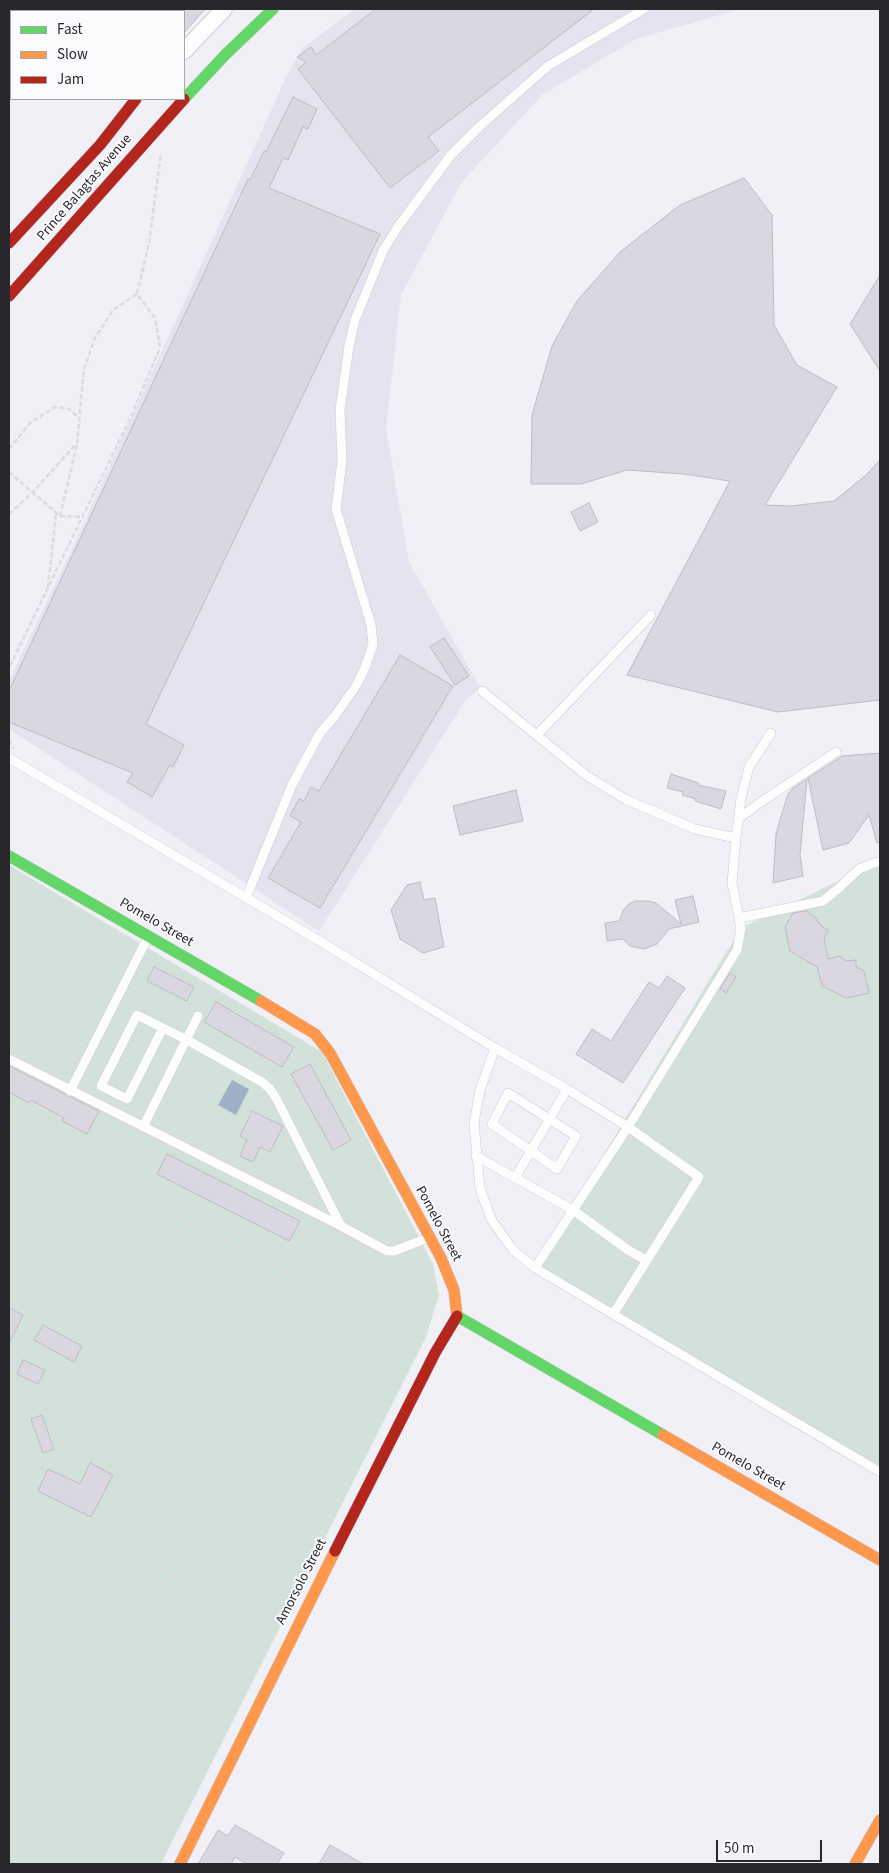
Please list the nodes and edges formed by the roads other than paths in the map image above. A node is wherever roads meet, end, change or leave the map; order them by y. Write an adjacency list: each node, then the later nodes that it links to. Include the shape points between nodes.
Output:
1 (224, 9): 4 (street)
2 (273, 9): 5 (street, Prince Balagtas Avenue)
3 (644, 9): 20 (lane, via 548,66 479,127 451,155 383,251 355,320 349,346 340,410 342,461 336,509 369,616 373,644 356,686 320,733 292,785)
4 (185, 50)
5 (185, 98)
6 (135, 100): 8 (street, via 100,145)
7 (183, 100): 9 (street, Prince Balagtas Avenue)
8 (9, 243)
9 (9, 296)
10 (652, 614): 13 (lane)
11 (482, 691): 13 (lane)
12 (770, 733): 16 (lane, via 749,767)
13 (537, 735): 17 (lane, via 587,776 625,799 695,829)
14 (836, 752): 16 (lane)
15 (9, 758): 20 (lane)
16 (738, 819): 17 (lane)
17 (736, 838): 21 (lane, via 732,883)
18 (9, 856): 22 (street, Pomelo Street)
19 (880, 862): 21 (lane, via 859,869 823,901)
20 (246, 898): 26 (lane)
21 (739, 918): 32 (lane, via 741,928 737,950)
22 (148, 936): 29 (lane); 38 (street, Pomelo Street, via 315,1034 330,1053)
23 (198, 1016): 25 (lane)
24 (163, 1028): 24 (lane, via 127,1099 101,1086 136,1015); 25 (lane)
25 (187, 1040): 31 (lane); 37 (lane, via 270,1089)
26 (494, 1048): 28 (lane); 34 (lane, via 480,1090 474,1123)
27 (9, 1059): 29 (lane)
28 (567, 1089): 30 (lane); 32 (lane)
29 (70, 1090): 31 (lane)
30 (549, 1120): 33 (lane); 33 (lane, via 576,1136 557,1169); 33 (lane, via 508,1093 492,1124)
31 (143, 1127): 37 (lane)
32 (628, 1127): 36 (lane); 39 (lane, via 699,1177)
33 (531, 1152): 35 (lane)
34 (476, 1156): 35 (lane); 40 (lane, via 480,1188 491,1219 513,1250)
35 (515, 1178): 36 (lane)
36 (574, 1210): 39 (lane); 40 (lane)
37 (342, 1226): 38 (lane, via 390,1251)
38 (428, 1238): 42 (street, Pomelo Street, via 441,1258 454,1290)
39 (646, 1260): 41 (lane)
40 (535, 1268): 41 (lane)
41 (614, 1313): 43 (lane)
42 (457, 1316): 44 (street, Pomelo Street); 46 (street, Amorsolo Street, via 435,1353 295,1629)
43 (880, 1472)
44 (880, 1560)
45 (880, 1820): 47 (street)
46 (180, 1864)
47 (855, 1864)

